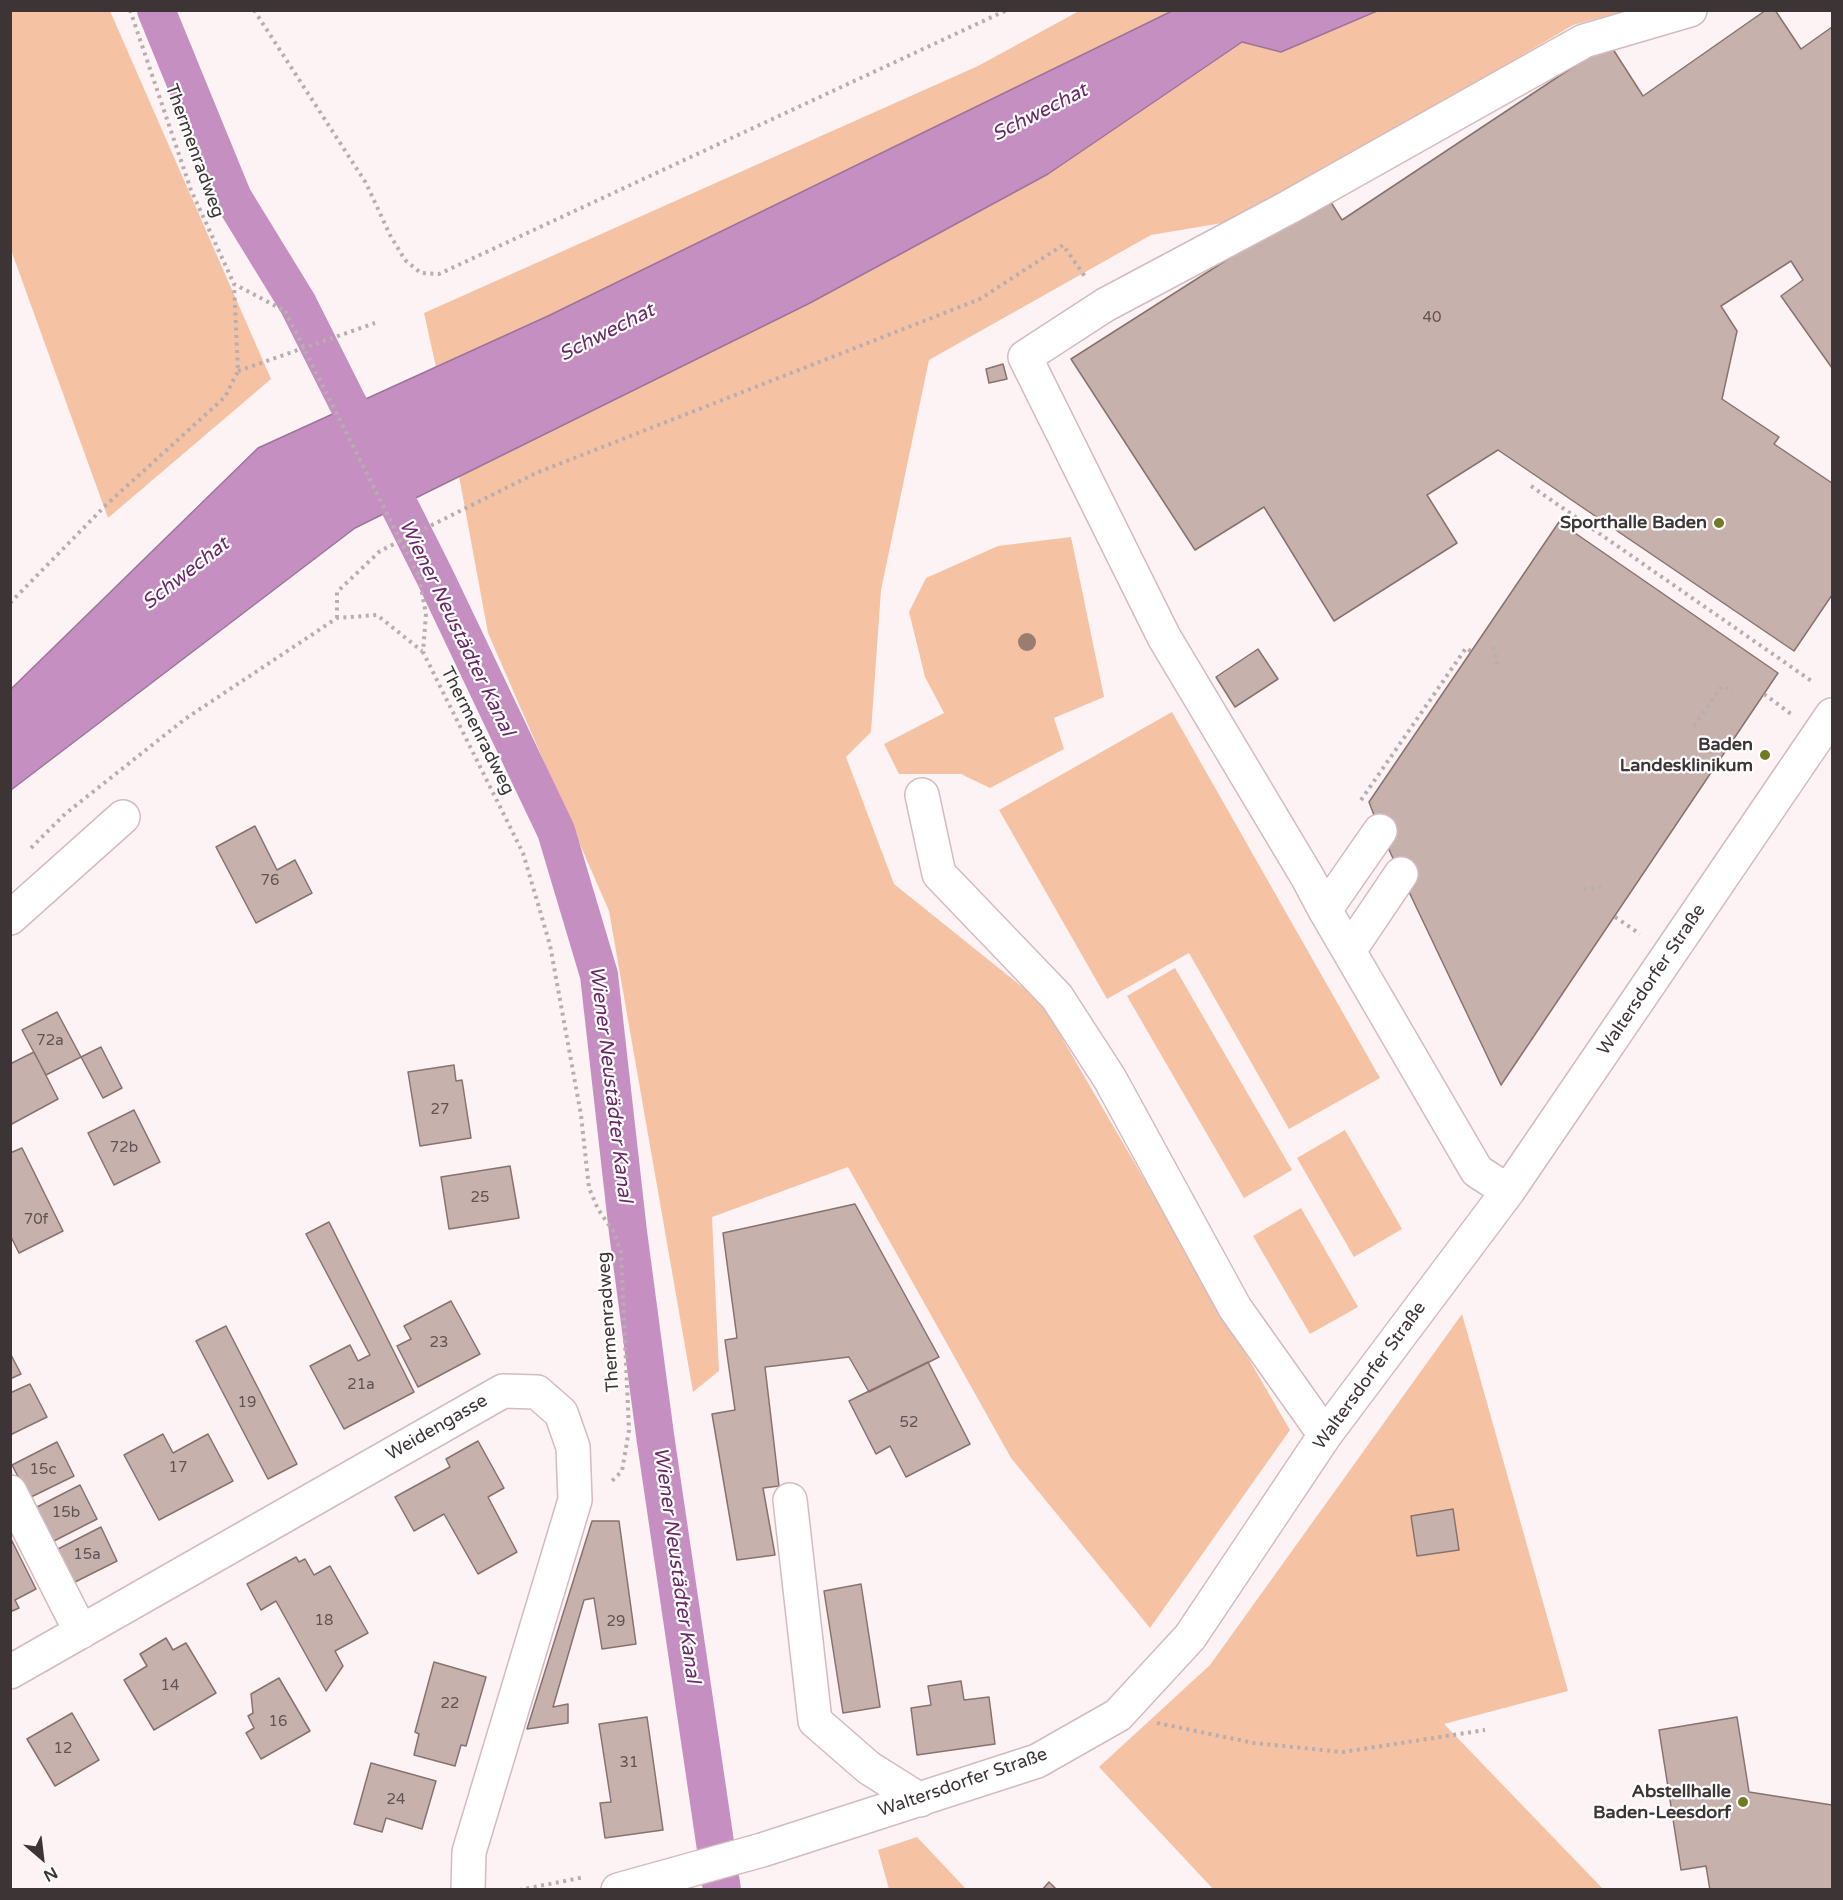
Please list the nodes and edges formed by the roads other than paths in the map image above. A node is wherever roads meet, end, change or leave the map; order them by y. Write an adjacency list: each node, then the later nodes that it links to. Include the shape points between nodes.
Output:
1 (1690, 10): 7 (street, via 1584,40 1289,207 1105,305 1025,357 1164,637)
2 (1833, 715): 10 (street, Waltersdorfer Straße)
3 (922, 795): 11 (street, via 939,874 1057,997 1110,1079 1235,1308)
4 (123, 817): 8 (street)
5 (1380, 831): 7 (street)
6 (1401, 874): 9 (street)
7 (1325, 910): 9 (street)
8 (10, 918)
9 (1349, 951): 10 (street, via 1477,1171)
10 (1508, 1191): 11 (street, Waltersdorfer Straße)
11 (1325, 1435): 16 (street, Waltersdorfer Straße, via 1190,1637 1118,1715 1037,1761)
12 (10, 1492): 14 (street)
13 (790, 1500): 16 (street, via 815,1721 869,1768)
14 (81, 1632): 15 (street, Weidengasse); 17 (street, Weidengasse, via 503,1391 537,1392 561,1413 573,1447 575,1500 469,1852)
15 (10, 1672)
16 (920, 1800): 18 (street, Waltersdorfer Straße)
17 (468, 1890)
18 (618, 1890)

